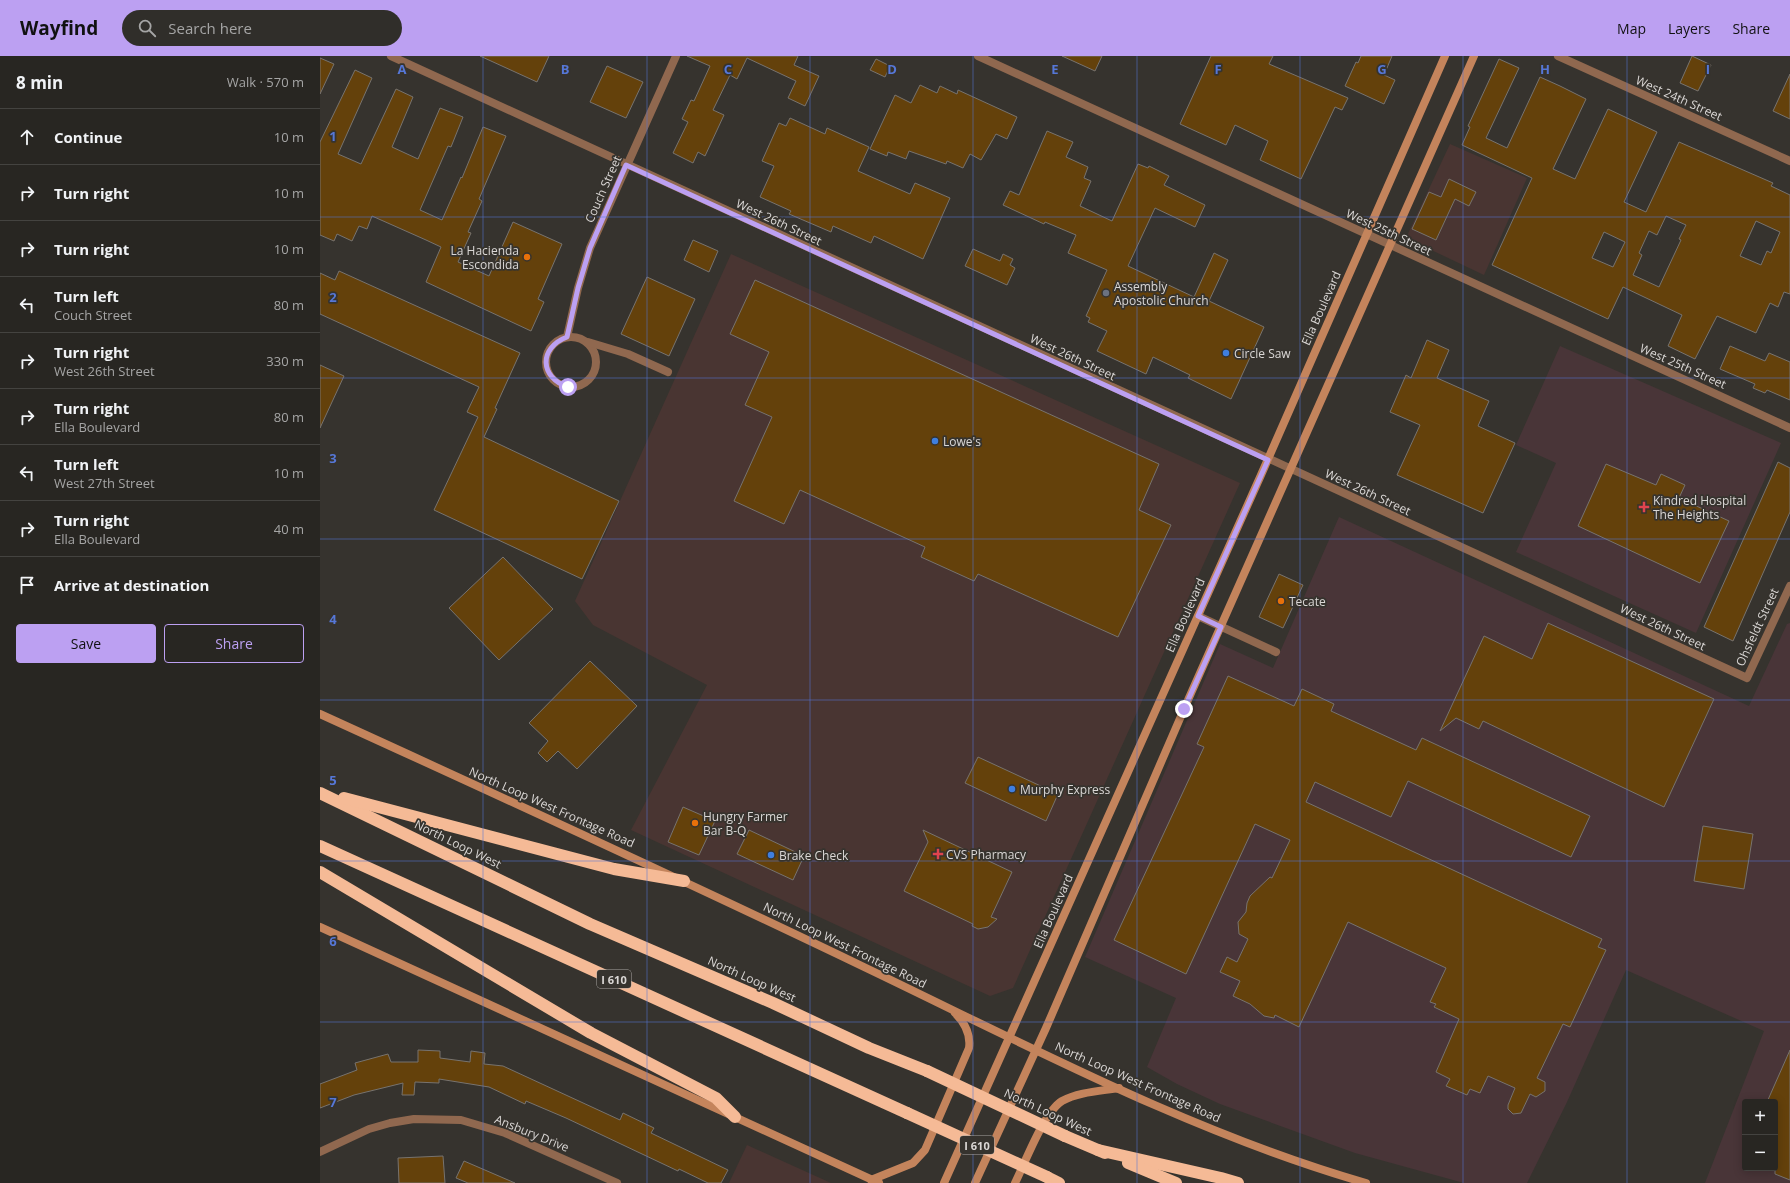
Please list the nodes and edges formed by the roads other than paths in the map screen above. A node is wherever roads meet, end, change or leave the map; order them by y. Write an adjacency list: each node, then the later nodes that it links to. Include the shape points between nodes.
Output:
1 (391, 56): 8 (street, West 26th Street)
2 (676, 56): 8 (street, Couch Street)
3 (978, 56): 9 (street, West 25th Street)
4 (1445, 56): 9 (main road, Ella Boulevard)
5 (1474, 56): 10 (main road)
6 (1558, 56): 7 (street, West 24th Street)
7 (1790, 161)
8 (626, 165): 11 (street, Couch Street, via 590,248); 15 (street, West 26th Street)
9 (1367, 235): 10 (street, West 25th Street); 15 (main road, Ella Boulevard)
10 (1389, 246): 14 (street, West 25th Street); 16 (main road)
11 (567, 337): 12 (street, via 578,337); 12 (street, via 551,346 546,355 546,366 550,376 558,384 568,387 579,386 589,381 595,372 596,356)
12 (588, 342): 13 (street, via 628,354)
13 (668, 372)
14 (1790, 428)
15 (1268, 460): 16 (street, West 26th Street); 18 (main road, Ella Boulevard)
16 (1291, 470): 19 (main road); 21 (street, West 26th Street)
17 (1790, 586): 21 (street, Ohsfeldt Street)
18 (1198, 616): 19 (street); 29 (main road, Ella Boulevard)
19 (1221, 627): 20 (street); 30 (main road)
20 (1276, 652)
21 (1747, 678)
22 (320, 714): 26 (main road, North Loop West Frontage Road)
23 (320, 793): 26 (highway, via 614,869); 33 (highway, North Loop West, bridge, via 590,924 773,1003 869,1048 927,1071)
24 (320, 846): 40 (highway, I 610, bridge)
25 (320, 872): 32 (highway, via 591,1033 716,1098)
26 (684, 881): 28 (main road, North Loop West Frontage Road)
27 (320, 927): 32 (main road)
28 (950, 1008): 29 (main road, North Loop West Frontage Road); 35 (main road, via 965,1025 969,1036 969,1048 928,1144 913,1163)
29 (1009, 1036): 30 (main road, North Loop West Frontage Road); 37 (main road, Ella Boulevard)
30 (1037, 1050): 31 (main road, North Loop West Frontage Road); 38 (main road)
31 (1119, 1088): 39 (main road, via 1080,1095 1062,1101 1056,1106 1046,1119); 43 (main road, North Loop West Frontage Road, via 1229,1136)
32 (735, 1117): 35 (main road)
33 (1098, 1150): 41 (highway, North Loop West); 42 (highway)
34 (320, 1152): 36 (street, Ansbury Drive, via 369,1129 390,1123 414,1119 461,1120 506,1133)
35 (875, 1181)
36 (617, 1183)
37 (944, 1183)
38 (975, 1183)
39 (1015, 1183)
40 (1059, 1183)
41 (1176, 1183)
42 (1238, 1183)
43 (1366, 1183)

